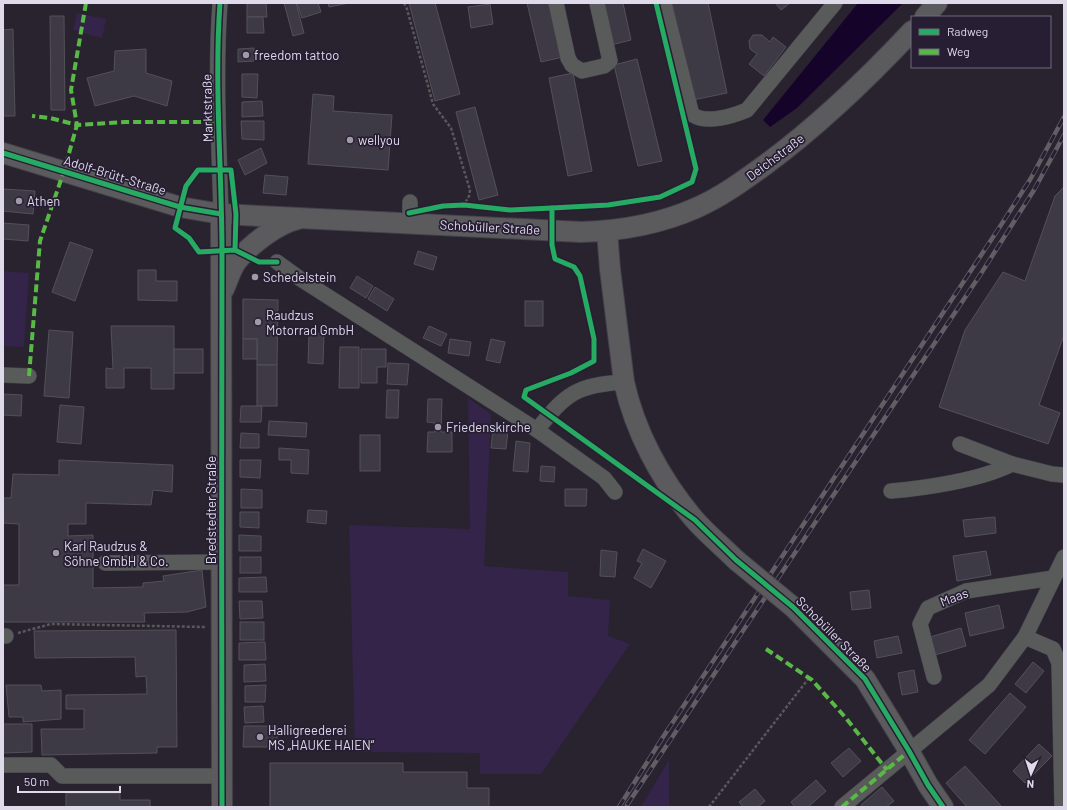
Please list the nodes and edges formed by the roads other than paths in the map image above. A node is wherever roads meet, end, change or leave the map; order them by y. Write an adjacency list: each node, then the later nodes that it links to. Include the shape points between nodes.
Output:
1 (220, 3): 11 (street, Marktstraße, via 217,122)
2 (556, 3): 3 (street, via 568,58 572,65 582,71 604,66 610,61)
3 (597, 3)
4 (664, 3): 5 (street, via 691,110 693,115 704,119 747,110)
5 (835, 3)
6 (937, 3): 7 (main road)
7 (925, 16)
8 (911, 31): 14 (main road, Deichstraße, via 883,62 813,128 737,185 685,212)
9 (3, 153): 11 (main road, Adolf-Brütt-Straße, via 180,206)
10 (410, 202): 13 (street)
11 (221, 214): 12 (main road, Schobüller Straße); 16 (main road, Bredstedter Straße)
12 (307, 217): 13 (main road, Schobüller Straße); 16 (main road, via 277,227 244,254 232,270)
13 (410, 223): 14 (main road, Schobüller Straße, via 581,232)
14 (606, 231): 19 (main road, Schobüller Straße)
15 (277, 262): 20 (street, via 298,278)
16 (221, 296): 27 (main road, Bredstedter Straße)
17 (3, 375): 18 (street)
18 (29, 376)
19 (624, 382): 20 (street, via 598,384 574,392 559,403); 33 (main road, Schobüller Straße, bridge, via 640,430 667,484 695,520 736,560 793,607 865,679)
20 (537, 430): 25 (street, via 604,478)
21 (960, 444): 22 (street)
22 (1012, 464): 23 (street, via 1052,474); 24 (street, via 997,472 916,489)
23 (1064, 474)
24 (891, 491)
25 (615, 492)
26 (1064, 557): 29 (street)
27 (222, 562): 28 (street); 35 (main road, Bredstedter Straße)
28 (105, 563)
29 (1053, 578): 30 (street); 31 (street, Maas, via 966,591 928,608 920,624)
30 (1025, 637): 32 (street, via 1053,649); 33 (street, via 990,684)
31 (934, 677)
32 (1062, 679): 39 (street)
33 (909, 751): 37 (street); 38 (main road, Schobüller Straße)
34 (3, 765): 35 (street, via 51,765 62,776)
35 (222, 776): 36 (main road, Bredstedter Straße)
36 (222, 807)
37 (842, 807)
38 (943, 807)
39 (1062, 807)

